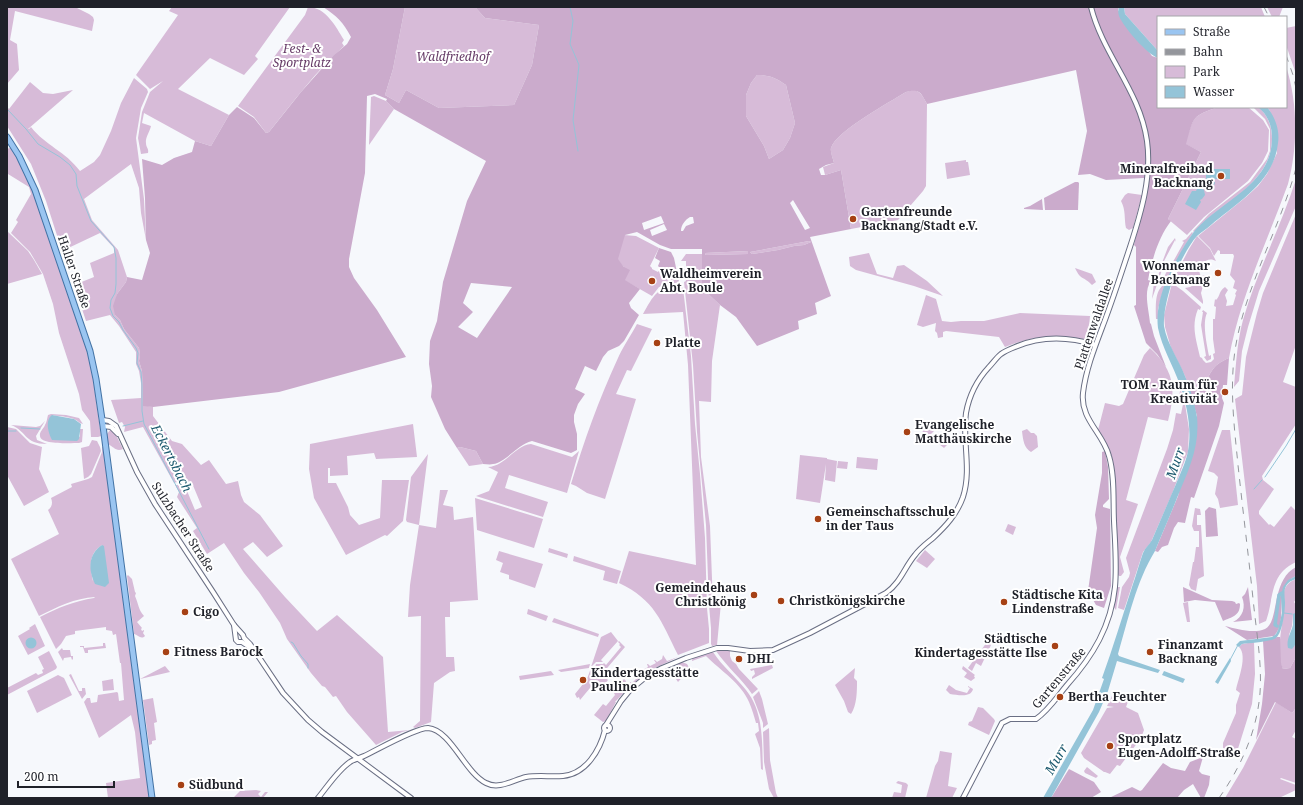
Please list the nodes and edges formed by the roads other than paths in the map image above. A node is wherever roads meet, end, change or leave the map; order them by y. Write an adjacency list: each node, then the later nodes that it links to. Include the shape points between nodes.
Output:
1 (1091, 7): 3 (street, Plattenwaldallee, via 1104,43 1137,103 1142,116 1148,155 1148,178 1142,207)
2 (7, 137): 4 (main road, Haller Straße, via 32,184 90,351)
3 (1094, 345): 7 (street, Plattenwaldallee, via 1083,402 1087,418 1107,450 1112,469); 12 (street, via 1065,338 1030,342 1004,352 983,373 970,397 966,414 968,469 962,498 950,521 914,556 893,587 810,633 773,650 717,648 662,668 641,680 621,701 608,724 610,729 605,731 594,755 579,771 564,776 528,777 502,785 488,784 481,780 442,735 431,729 407,735)
4 (102, 420): 5 (main road, Haller Straße); 6 (street, Sulzbacher Straße, via 109,420 114,424)
5 (104, 426): 6 (street, via 113,428); 13 (main road, Haller Straße)
6 (121, 437): 8 (street, Sulzbacher Straße, via 155,504)
7 (1116, 579): 16 (street, Gartenstraße, via 1114,598 1096,649 1077,675 1039,717 1034,720 1010,719 1002,723)
8 (234, 625): 9 (street, Sulzbacher Straße); 10 (street, Sulzbacher Straße)
9 (241, 633): 10 (street); 11 (street, Sulzbacher Straße, via 244,636)
10 (235, 636): 11 (street, Sulzbacher Straße, via 238,642)
11 (243, 640): 12 (street, Sulzbacher Straße, via 298,710)
12 (358, 759): 14 (street, via 350,762); 15 (street, Sulzbacher Straße)
13 (151, 798)
14 (318, 798)
15 (411, 798)
16 (964, 798)

